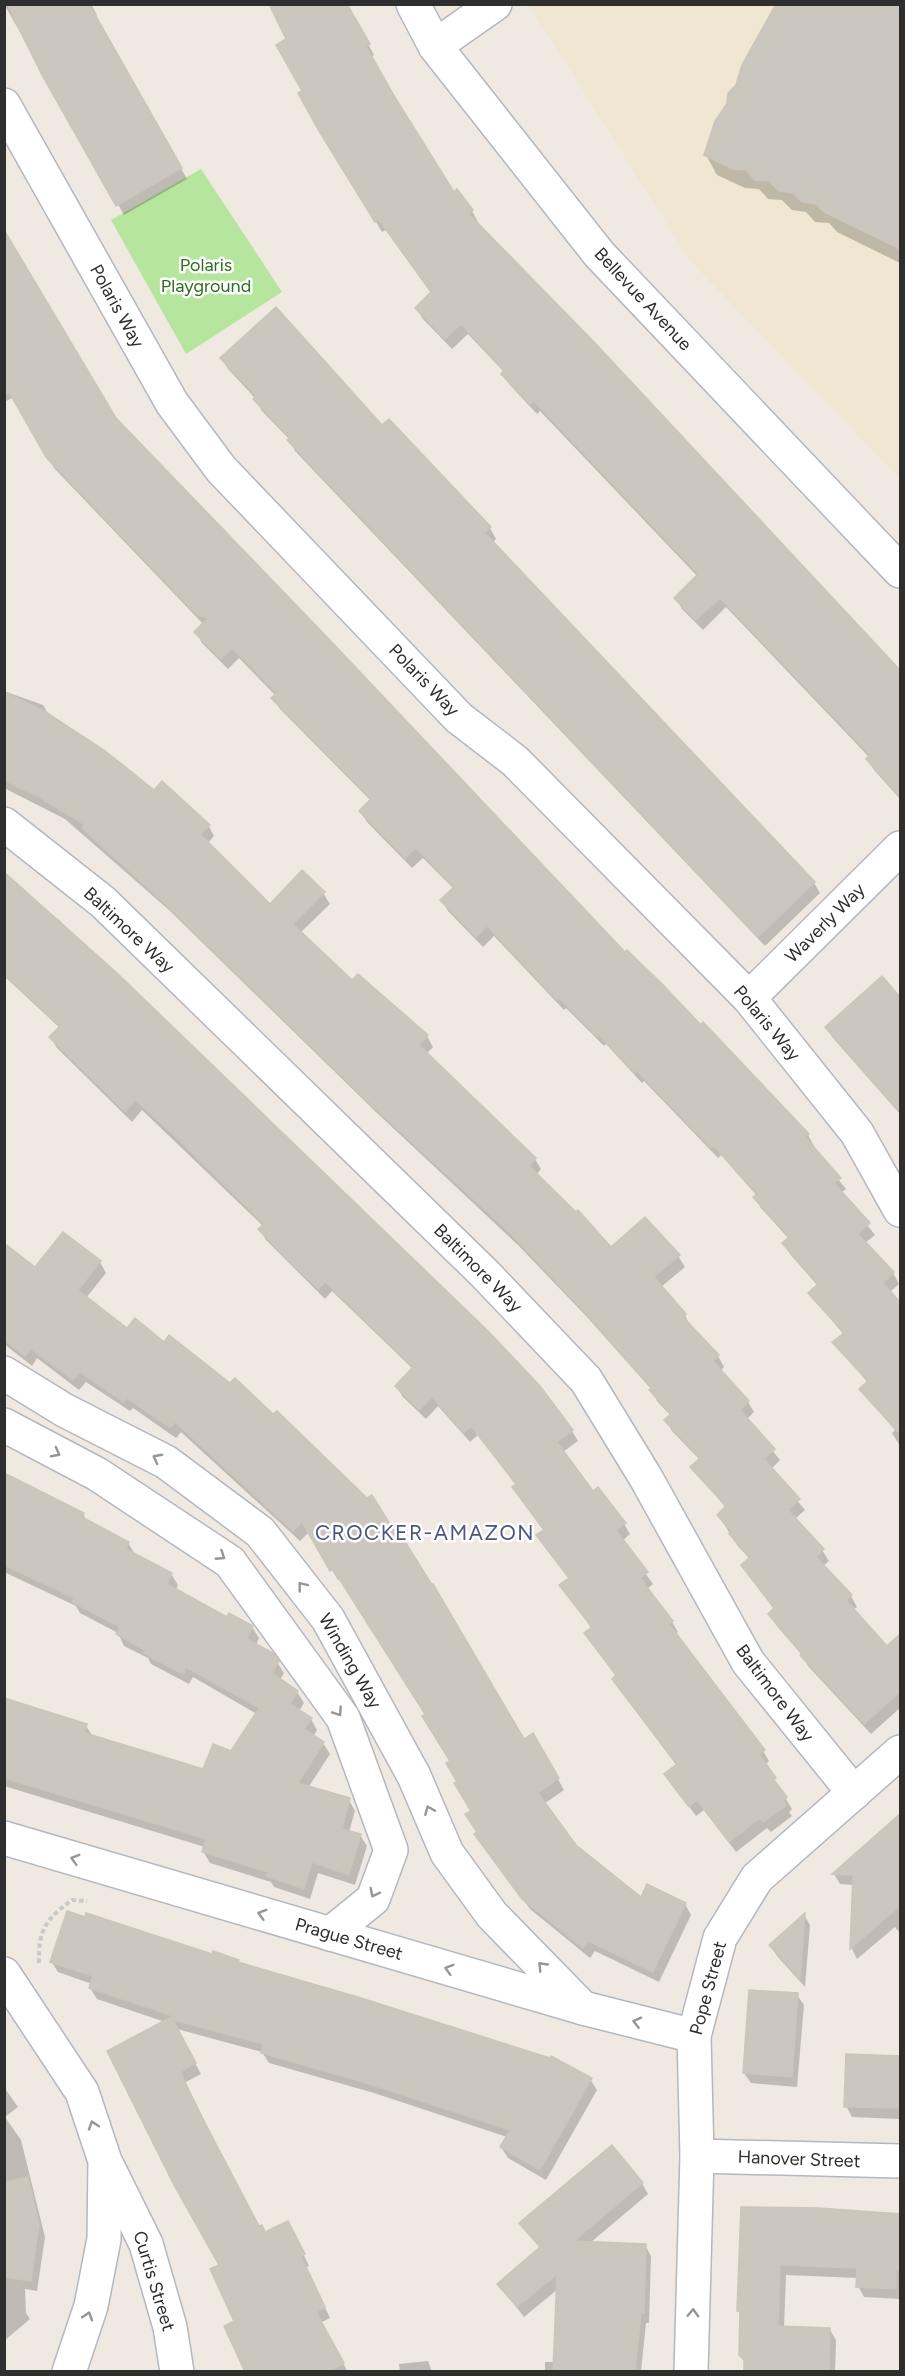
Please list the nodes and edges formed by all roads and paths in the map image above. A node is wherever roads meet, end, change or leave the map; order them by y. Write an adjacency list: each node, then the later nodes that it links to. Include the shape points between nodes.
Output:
1 (413, 4): 3 (street, Bellevue Avenue)
2 (495, 4): 3 (street)
3 (435, 46): 5 (street, Bellevue Avenue, via 599,254)
4 (4, 105): 8 (street, Polaris Way, via 172,404 221,469 459,717 515,761)
5 (900, 571)
6 (4, 824): 13 (street, Baltimore Way, via 103,902 485,1274 586,1380 748,1662)
7 (900, 848): 8 (street, Waverly Way)
8 (749, 998): 9 (street, Polaris Way, via 857,1133)
9 (900, 1210)
10 (4, 1372): 19 (street, Winding Way, one-way to 10, via 492,1915 447,1853 414,1776 328,1619 260,1532 166,1462 63,1410)
11 (4, 1425): 16 (street, Winding Way, one-way to 16, via 97,1474 230,1562 343,1718 391,1850 373,1899)
12 (900, 1752): 13 (street, Pope Street)
13 (854, 1793): 20 (street, Pope Street, via 757,1878 720,1938)
14 (4, 1838): 16 (street, Prague Street, one-way to 14)
15 (93, 1901): 18 (path, via 72,1900 54,1913 43,1928)
16 (330, 1934): 19 (street, Prague Street, one-way to 16)
17 (4, 1974): 22 (street, Curtis Street, one-way to 17, via 82,2092)
18 (40, 1974)
19 (583, 2008): 20 (street, Prague Street, one-way to 19)
20 (694, 2036): 21 (street, Pope Street)
21 (697, 2156): 23 (street, Hanover Street); 26 (street, Pope Street, one-way to 21)
22 (105, 2161): 24 (street, Curtis Street, one-way to 22, via 91,2306 104,2239); 25 (street, Curtis Street, via 146,2244 170,2327)
23 (900, 2161)
24 (69, 2372)
25 (177, 2372)
26 (691, 2372)

